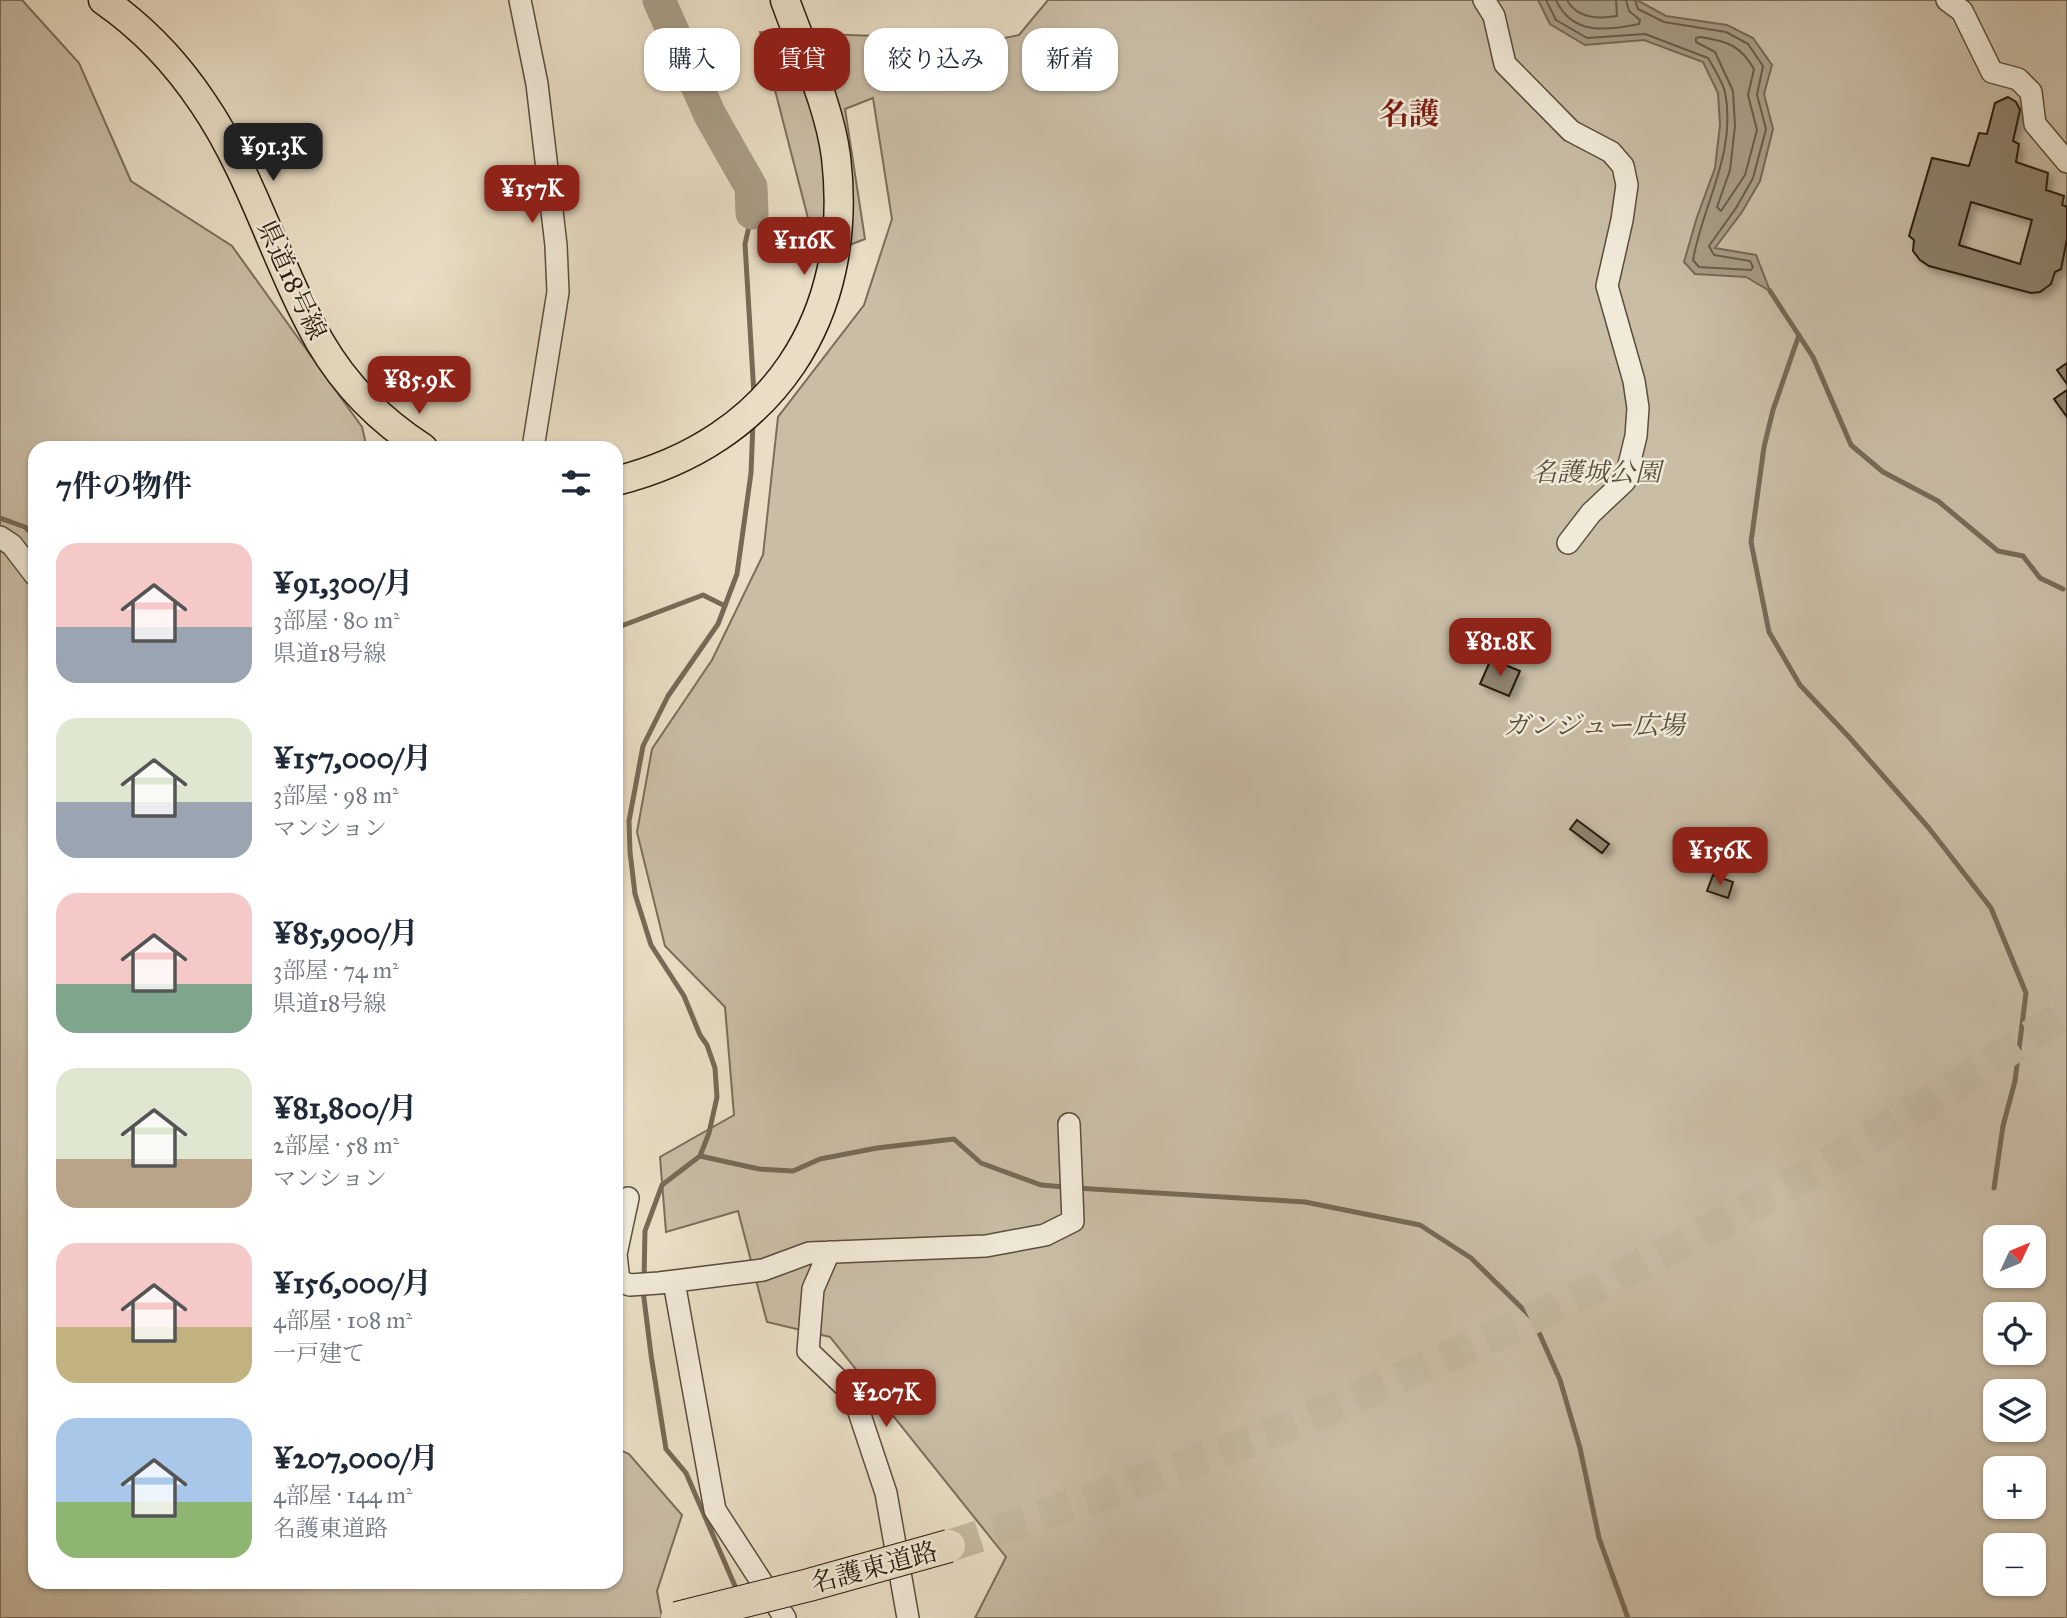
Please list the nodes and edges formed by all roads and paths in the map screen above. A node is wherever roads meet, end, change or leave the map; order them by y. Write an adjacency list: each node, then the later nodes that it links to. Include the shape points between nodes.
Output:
1 (103, 0): 7 (main road, 県道18号線, via 142,32 204,103 321,344 345,379 387,423)
2 (520, 0): 8 (street, via 537,84 558,292)
3 (785, 0): 9 (main road, via 836,157 837,230 818,316 788,372 745,417 690,455)
4 (1484, 0): 11 (street, via 1494,16 1505,64 1571,131 1611,152 1623,166 1627,184 1606,286 1634,381 1636,436 1625,481)
5 (1947, 0): 6 (street, via 1962,11 1992,72 2018,79 2031,92 2035,124)
6 (2067, 162)
7 (413, 441)
8 (534, 441)
9 (623, 479)
10 (0, 537): 12 (street)
11 (1568, 543)
12 (28, 566)
13 (1069, 1124): 16 (street, via 1073,1221 1045,1235 986,1246)
14 (628, 1198): 15 (street)
15 (623, 1221)
16 (829, 1252): 18 (street, via 809,1253 763,1270); 22 (street, via 813,1289 808,1352 853,1394 886,1493)
17 (623, 1282): 18 (street)
18 (666, 1282): 21 (street, via 715,1510)
19 (949, 1546): 20 (highway, 名護東道路, bridge)
20 (677, 1618)
21 (785, 1618)
22 (908, 1618)

